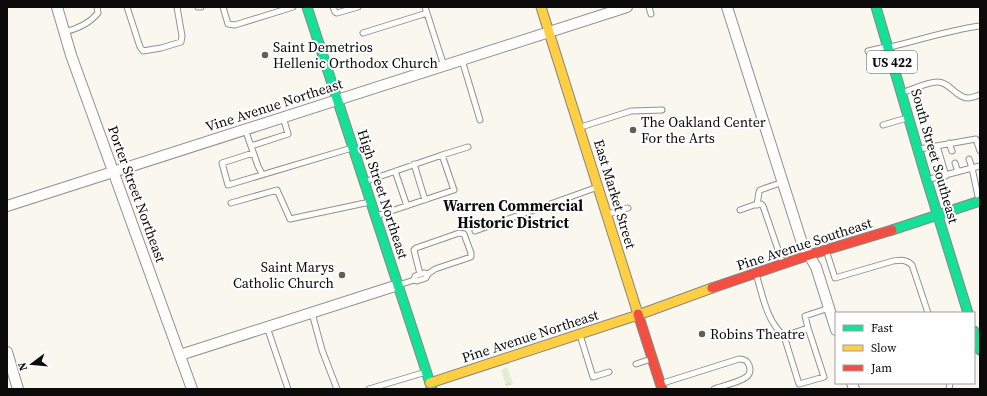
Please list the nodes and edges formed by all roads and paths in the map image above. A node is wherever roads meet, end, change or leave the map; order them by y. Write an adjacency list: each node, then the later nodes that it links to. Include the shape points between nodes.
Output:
1 (57, 7): 21 (street, Porter Street Northeast)
2 (97, 7): 21 (lane, via 98,13 94,18 77,29)
3 (127, 7): 4 (lane, via 143,50 181,42)
4 (177, 7)
5 (198, 7): 6 (lane)
6 (201, 7)
7 (223, 7): 8 (lane, via 228,24 235,25)
8 (292, 7)
9 (307, 7): 32 (street, High Street Northeast)
10 (333, 7): 11 (lane, via 337,13)
11 (358, 7)
12 (425, 7): 18 (lane)
13 (541, 7): 22 (street, East Market Street)
14 (627, 7): 22 (street, Vine Avenue Northeast)
15 (649, 7): 19 (lane)
16 (727, 7): 27 (street)
17 (876, 7): 24 (street, South Street Southeast / US 422)
18 (427, 13): 23 (lane); 29 (lane)
19 (651, 14)
20 (980, 26): 24 (lane)
21 (64, 32): 58 (street, Porter Street Northeast)
22 (549, 32): 28 (street, Vine Avenue Northeast); 38 (street, East Market Street)
23 (363, 33)
24 (888, 47): 25 (lane); 30 (street, South Street Southeast / US 422)
25 (868, 51)
26 (754, 56): 27 (street)
27 (744, 59): 64 (street)
28 (462, 60): 29 (street, Vine Avenue Northeast); 36 (lane)
29 (444, 66): 32 (street, Vine Avenue Northeast)
30 (901, 93): 31 (lane, via 938,82 964,97); 35 (street, South Street Southeast / US 422)
31 (980, 95)
32 (337, 100): 34 (street, Vine Avenue Northeast); 44 (street, High Street Northeast)
33 (662, 110): 38 (lane, via 631,111)
34 (283, 117): 39 (street, Vine Avenue Northeast); 42 (lane, via 288,134)
35 (908, 117): 37 (lane); 47 (street, South Street Southeast / US 422)
36 (480, 120)
37 (883, 125)
38 (580, 127): 65 (street, East Market Street)
39 (245, 129): 42 (lane); 58 (street, Vine Avenue Northeast)
40 (964, 141): 41 (lane); 46 (lane); 49 (lane, via 976,138)
41 (949, 143): 43 (lane); 48 (lane)
42 (251, 146): 50 (lane)
43 (937, 146): 47 (lane); 61 (lane)
44 (353, 147): 60 (lane); 63 (street, High Street Northeast)
45 (468, 147): 51 (lane)
46 (966, 147)
47 (917, 149): 62 (street, South Street Southeast / US 422)
48 (952, 151)
49 (980, 151)
50 (253, 153): 60 (lane); 60 (lane, via 222,164 228,185)
51 (442, 155): 54 (lane); 66 (lane, via 454,190)
52 (969, 159): 56 (lane)
53 (955, 163): 59 (lane)
54 (414, 164): 57 (lane); 66 (lane)
55 (980, 166): 56 (lane)
56 (972, 168): 59 (lane); 68 (lane)
57 (395, 171): 63 (lane); 72 (lane)
58 (114, 172): 71 (street, Vine Avenue Northeast); 100 (street, Porter Street Northeast)
59 (958, 172): 61 (lane)
60 (262, 174)
61 (946, 176): 62 (lane)
62 (927, 180): 77 (street, South Street Southeast / US 422)
63 (364, 182): 67 (street, High Street Northeast)
64 (783, 182): 70 (lane, via 760,190); 80 (street, via 802,243)
65 (598, 187): 75 (street, East Market Street); 78 (lane)
66 (426, 200): 72 (lane)
67 (370, 202): 69 (lane, via 290,219 277,190); 76 (street, High Street Northeast)
68 (979, 202): 77 (street, Pine Avenue Southeast)
69 (231, 203)
70 (758, 204): 74 (lane); 81 (lane, via 761,204 765,211)
71 (7, 206)
72 (407, 206): 76 (lane)
73 (628, 208): 75 (lane)
74 (740, 210)
75 (607, 214): 91 (street, East Market Street)
76 (375, 216): 86 (street, High Street Northeast)
77 (937, 216): 79 (street, Pine Avenue Southeast); 89 (street, South Street Southeast / US 422)
78 (475, 231)
79 (826, 250): 80 (street, Pine Avenue Southeast); 88 (lane, via 835,278 893,261 910,262)
80 (809, 255): 81 (street, Pine Avenue Southeast); 87 (street, via 816,267)
81 (783, 265): 84 (street, Pine Avenue Southeast)
82 (420, 274): 83 (lane); 83 (lane, via 414,250 416,248 458,233 464,234 471,257 435,269); 85 (lane, via 415,276)
83 (428, 274): 85 (lane, via 426,278)
84 (756, 274): 91 (street, Pine Avenue Southeast); 97 (lane, via 770,320)
85 (414, 280): 86 (lane)
86 (398, 285): 90 (street); 104 (street, High Street Northeast)
87 (829, 308): 93 (street); 94 (lane, via 805,316)
88 (928, 312)
89 (968, 312)
90 (312, 313): 92 (street); 111 (lane, via 322,350)
91 (638, 315): 95 (street, Pine Avenue Northeast); 101 (street, East Market Street)
92 (268, 327): 100 (street); 110 (lane)
93 (835, 327)
94 (808, 328): 97 (lane); 97 (lane, via 824,377 799,384)
95 (579, 334): 105 (lane, via 593,377); 106 (street, Pine Avenue Northeast)
96 (975, 334): 98 (street)
97 (784, 336)
98 (980, 350)
99 (7, 352): 103 (street)
100 (180, 355): 109 (street, Porter Street Northeast)
101 (652, 358): 102 (lane); 107 (street, East Market Street)
102 (636, 364)
103 (9, 368): 108 (street)
104 (426, 372): 106 (street, High Street Northeast); 112 (lane)
105 (609, 372)
106 (431, 386)
107 (661, 387): 113 (lane, via 739,359 748,362 750,371 745,379)
108 (18, 389)
109 (192, 389)
110 (288, 389)
111 (337, 389)
112 (369, 389)
113 (714, 389)

